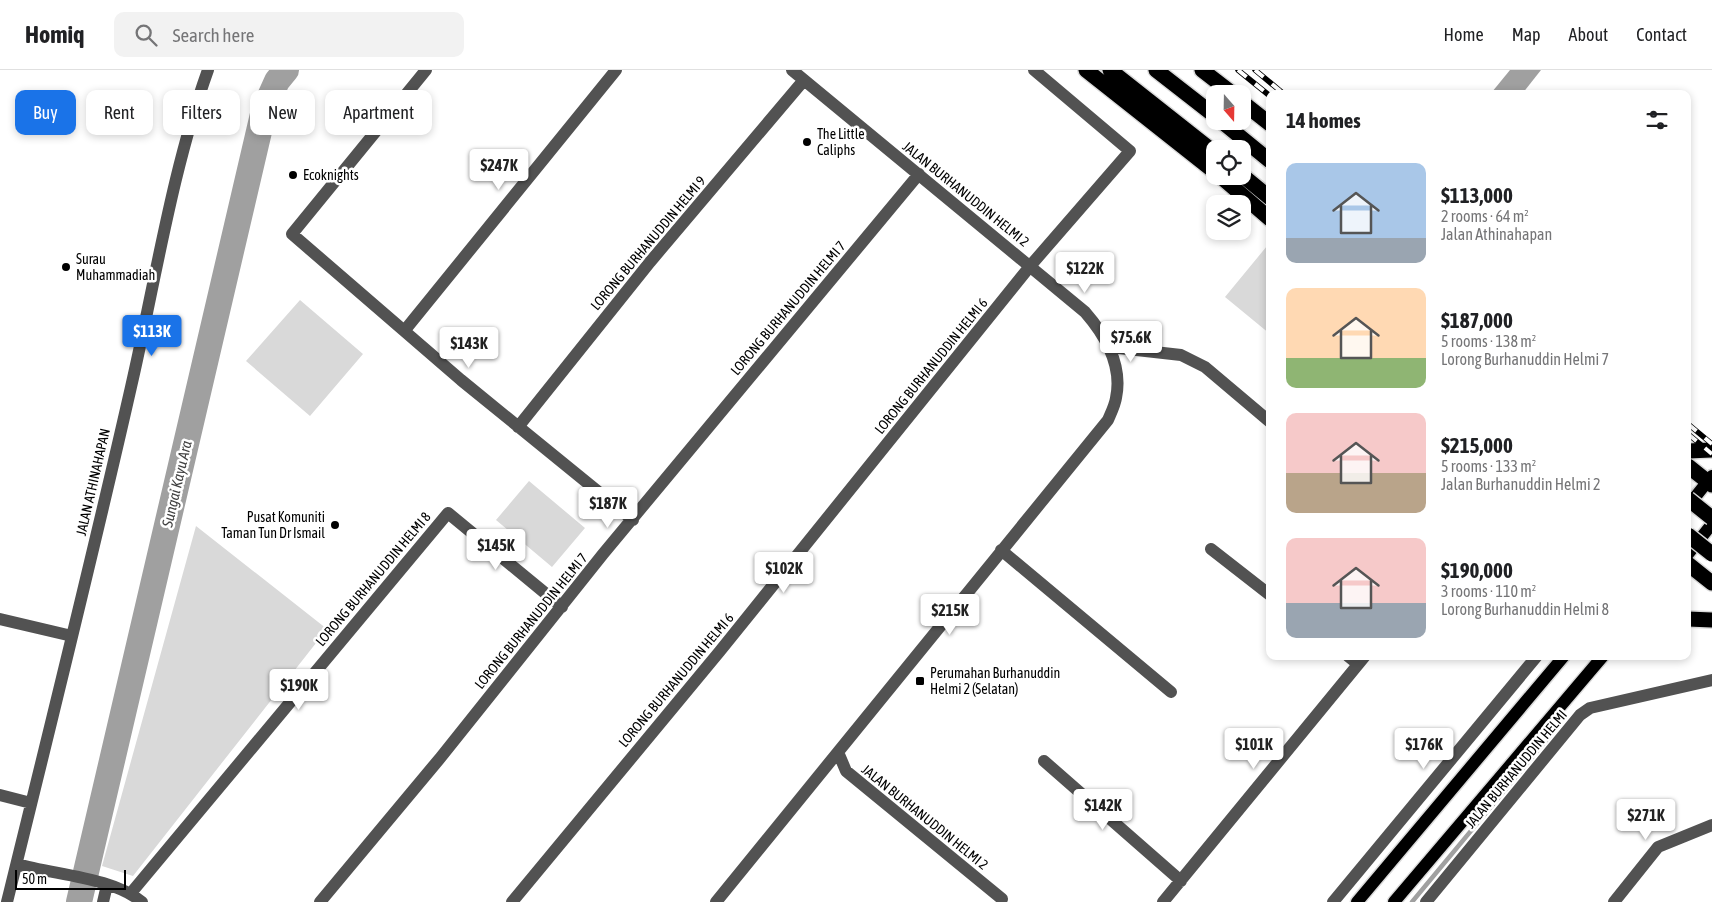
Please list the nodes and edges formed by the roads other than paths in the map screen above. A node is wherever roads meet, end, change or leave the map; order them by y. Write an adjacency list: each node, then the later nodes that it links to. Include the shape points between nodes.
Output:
1 (208, 70): 50 (street, JALAN ATHINAHAPAN, via 172,202)
2 (426, 70): 25 (street, via 292,234)
3 (616, 70): 25 (street)
4 (792, 70): 10 (street, JALAN BURHANUDDIN HELMI 2)
5 (1034, 70): 24 (street, LORONG BURHANUDDIN HELMI 6, via 1130,151)
6 (1086, 70): 18 (highway)
7 (1110, 70): 16 (highway)
8 (1156, 70): 12 (highway)
9 (1202, 70): 11 (highway)
10 (804, 80): 19 (street, JALAN BURHANUDDIN HELMI 2); 28 (street, LORONG BURHANUDDIN HELMI 9, via 650,262)
11 (1221, 85)
12 (1206, 109)
13 (1251, 109): 14 (highway)
14 (1266, 121)
15 (1232, 130): 17 (highway)
16 (1206, 146)
17 (1266, 158)
18 (1206, 165)
19 (919, 174): 24 (street, JALAN BURHANUDDIN HELMI 2); 36 (street, LORONG BURHANUDDIN HELMI 7)
20 (1251, 183): 22 (highway)
21 (1230, 185): 23 (highway)
22 (1266, 195)
23 (1266, 216)
24 (1031, 266): 26 (street, JALAN BURHANUDDIN HELMI 2, via 1085,312 1100,328); 71 (street, LORONG BURHANUDDIN HELMI 6)
25 (404, 330): 28 (street)
26 (1110, 347): 27 (street, via 1181,355 1205,367); 40 (street, JALAN BURHANUDDIN HELMI 2, via 1117,397 1108,420)
27 (1266, 419)
28 (518, 427): 36 (street)
29 (1712, 450): 30 (highway)
30 (1691, 452)
31 (1691, 468): 32 (highway)
32 (1711, 481): 34 (main road)
33 (1691, 500): 35 (highway, bridge)
34 (1691, 503)
35 (1712, 518)
36 (633, 520): 46 (street, LORONG BURHANUDDIN HELMI 7)
37 (1712, 524): 41 (main road)
38 (1691, 537): 42 (highway, bridge)
39 (1211, 549): 45 (street)
40 (1001, 550): 56 (street); 57 (street, JALAN BURHANUDDIN HELMI 2)
41 (1691, 550)
42 (1712, 554)
43 (1691, 566): 44 (highway)
44 (1712, 583)
45 (1266, 592)
46 (562, 606): 65 (street, LORONG BURHANUDDIN HELMI 8, via 448,514); 70 (street, LORONG BURHANUDDIN HELMI 7)
47 (1691, 619): 49 (highway)
48 (0, 620): 50 (street)
49 (1712, 620)
50 (72, 636): 60 (street, JALAN ATHINAHAPAN)
51 (1361, 660): 63 (street)
52 (1534, 660): 74 (street)
53 (1561, 660): 75 (main road)
54 (1600, 660): 76 (main road, JALAN BURHANUDDIN HELMI)
55 (1712, 680): 77 (street, JALAN BURHANUDDIN HELMI, via 1590,708 1580,715)
56 (1171, 692)
57 (838, 752): 66 (street, JALAN BURHANUDDIN HELMI 2, via 846,771); 72 (street, JALAN BURHANUDDIN HELMI 2)
58 (1044, 761): 63 (street)
59 (0, 795): 60 (street)
60 (31, 803): 62 (street, JALAN ATHINAHAPAN)
61 (1712, 825): 78 (street, via 1658,847)
62 (17, 864): 64 (street); 67 (street, JALAN ATHINAHAPAN)
63 (1181, 881): 73 (street)
64 (107, 885): 65 (street); 68 (street)
65 (131, 893): 69 (street)
66 (1002, 899)
67 (7, 902)
68 (103, 902)
69 (142, 902)
70 (320, 902)
71 (512, 902)
72 (716, 902)
73 (1163, 902)
74 (1332, 902)
75 (1357, 902)
76 (1394, 902)
77 (1426, 902)
78 (1614, 902)

